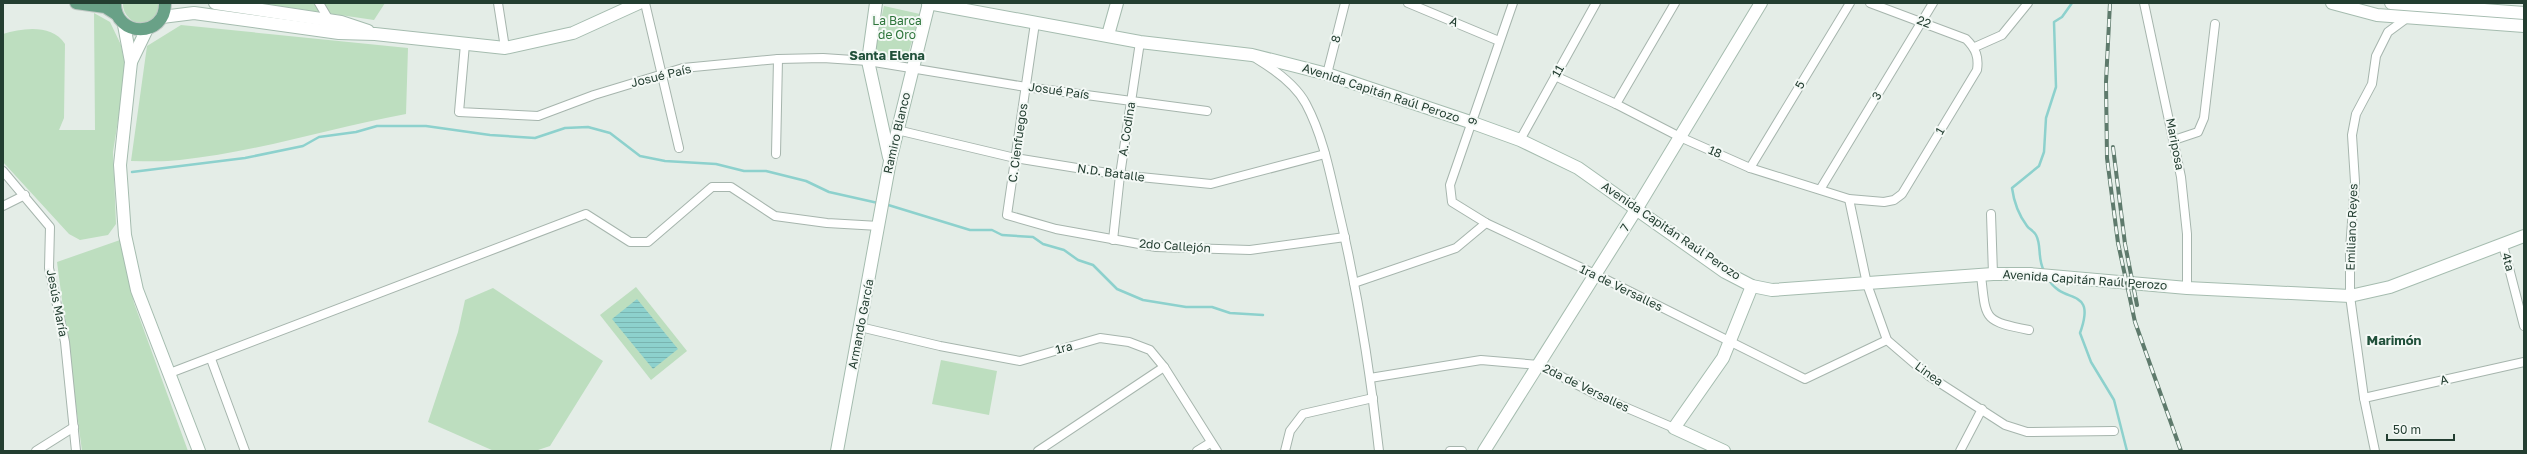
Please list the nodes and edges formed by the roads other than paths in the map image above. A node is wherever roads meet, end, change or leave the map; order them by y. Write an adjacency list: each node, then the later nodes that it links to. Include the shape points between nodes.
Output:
1 (76, 3): 24 (main road)
2 (165, 3): 26 (main road)
3 (215, 3): 32 (main road)
4 (319, 3): 32 (street)
5 (498, 3): 40 (street)
6 (639, 3): 40 (main road, via 573,33)
7 (645, 3): 46 (street)
8 (876, 3): 43 (main road)
9 (929, 3): 29 (main road, Avenida Capitán Raúl Perozo); 45 (main road, Ramiro Blanco)
10 (1117, 3): 35 (main road)
11 (1345, 3): 47 (street, 8)
12 (1408, 3): 36 (street, A)
13 (1513, 3): 36 (street, 9)
14 (1596, 3): 48 (street, 11)
15 (1675, 3): 51 (street)
16 (1761, 3): 55 (main road, 7)
17 (1850, 3): 63 (street, 5)
18 (1870, 3): 28 (street, 22)
19 (1933, 3): 28 (street, 3)
20 (2028, 3): 39 (street, via 2002,35)
21 (2144, 3): 57 (street, Mariposa)
22 (2332, 3): 27 (main road, via 2371,14)
23 (2392, 3): 25 (main road)
24 (112, 8): 31 (main road)
25 (2524, 12)
26 (162, 17): 32 (main road, via 194,13); 34 (main road, via 154,26)
27 (2407, 18): 33 (main road); 87 (street, Emiliano Reyes, via 2388,32 2376,56 2372,84 2356,114 2352,135 2354,182)
28 (1922, 21): 39 (street, 22, via 1966,40); 66 (street, 3)
29 (1035, 23): 35 (main road, Avenida Capitán Raúl Perozo); 49 (street, C. Cienfuegos)
30 (2215, 24): 57 (street, via 2204,118 2198,132)
31 (124, 25): 34 (main road, via 135,30); 44 (main road)
32 (337, 25): 38 (main road, via 375,34)
33 (2524, 26)
34 (147, 29): 44 (main road)
35 (1108, 35): 37 (main road, Avenida Capitán Raúl Perozo)
36 (1499, 41): 53 (street, 9)
37 (1140, 42): 41 (main road, Avenida Capitán Raúl Perozo); 50 (street, A. Codina)
38 (465, 44): 40 (main road); 46 (street, Josué País, via 459,112 538,116 594,95)
39 (1974, 47): 70 (street, 1, via 1978,59 1977,70 1902,194 1894,200)
40 (505, 48)
41 (1252, 55): 47 (main road, Avenida Capitán Raúl Perozo); 60 (street, via 1280,74 1305,103)
42 (778, 59): 43 (street, Josué País); 46 (street, Josué País, via 683,68); 59 (street)
43 (868, 61): 45 (street, Josué País); 62 (main road)
44 (132, 62): 97 (main road, via 120,165 125,235 137,290)
45 (912, 69): 49 (street, Josué País); 54 (main road, Ramiro Blanco)
46 (663, 74): 58 (street)
47 (1327, 74): 53 (main road, Avenida Capitán Raúl Perozo)
48 (1555, 76): 51 (street, 18); 56 (street, 11)
49 (1026, 87): 50 (street, Josué País); 61 (street, C. Cienfuegos)
50 (1131, 102): 52 (street, Josué País); 65 (street, A. Codina)
51 (1616, 104): 55 (street, 18)
52 (1206, 111)
53 (1473, 122): 56 (main road, Avenida Capitán Raúl Perozo); 76 (street, 9, via 1450,185 1452,202)
54 (897, 130): 61 (street, N.D. Batalle); 62 (main road, Ramiro Blanco)
55 (1680, 137): 63 (street, 18); 72 (main road, 7)
56 (1520, 140): 72 (main road, Avenida Capitán Raúl Perozo, via 1578,168)
57 (2174, 140): 86 (street, Mariposa, via 2187,234)
58 (679, 148)
59 (776, 154)
60 (1325, 154): 65 (street, N.D. Batalle, via 1211,184); 78 (street)
61 (1015, 158): 65 (street, N.D. Batalle); 74 (street, C. Cienfuegos)
62 (890, 161): 68 (main road, Ramiro Blanco)
63 (1750, 168): 66 (street, 18)
64 (3, 171): 67 (street, Jesús María)
65 (1120, 175): 79 (street, A. Codina)
66 (1821, 188): 69 (street, 18)
67 (25, 195): 71 (street); 102 (street, Jesús María, via 50,227 49,268 65,342)
68 (884, 197): 75 (main road, Armando García)
69 (1849, 199): 70 (street, 18); 84 (street, Linea)
70 (1884, 202)
71 (3, 206)
72 (1637, 208): 81 (main road, 7); 85 (main road, Avenida Capitán Raúl Perozo, via 1725,272)
73 (1991, 214): 82 (street)
74 (1007, 215): 79 (street, 2do Callejón)
75 (880, 220): 89 (main road, Armando García); 93 (street, via 827,223 775,216 731,187 712,188 648,242 630,242 586,214)
76 (1486, 224): 81 (street, 1ra de Versalles); 83 (street, via 1456,248)
77 (2524, 236): 80 (main road, Avenida Capitán Raúl Perozo)
78 (1345, 237): 79 (street, 2do Callejón, via 1250,250 1156,247); 83 (street)
79 (1113, 240)
80 (2503, 245): 87 (main road, Avenida Capitán Raúl Perozo, via 2390,287); 88 (street, 4ta)
81 (1595, 274): 92 (street, 1ra de Versalles); 95 (main road, 7)
82 (1987, 275): 84 (main road, Avenida Capitán Raúl Perozo); 86 (main road, Avenida Capitán Raúl Perozo, via 2030,274); 90 (street, via 1985,313 1993,322)
83 (1354, 283): 98 (street)
84 (1867, 284): 85 (main road, Avenida Capitán Raúl Perozo, via 1772,290); 91 (street, Linea)
85 (1752, 286): 92 (main road)
86 (2187, 288): 87 (main road, Avenida Capitán Raúl Perozo)
87 (2350, 296): 100 (street, Emiliano Reyes)
88 (2524, 326)
89 (860, 327): 96 (street, 1ra, via 1020,361 1100,338 1130,342 1150,350); 110 (main road, Armando García)
90 (2029, 330)
91 (1887, 340): 92 (street, 1ra de Versalles, via 1804,378); 101 (street, Linea, via 1929,376)
92 (1729, 341): 103 (main road, via 1723,358)
93 (211, 359): 97 (street); 109 (street)
94 (2524, 362): 100 (street, A)
95 (1539, 365): 98 (street, 2da de Versalles, via 1481,360); 103 (street, 2da de Versalles, via 1599,396); 118 (main road, 7)
96 (1164, 367): 105 (street, 1ra); 111 (street)
97 (170, 374): 108 (main road)
98 (1370, 378): 99 (street)
99 (1373, 398): 114 (street, via 1303,414 1290,431); 115 (street)
100 (2364, 398): 121 (street, Emiliano Reyes)
101 (1982, 408): 104 (street, Linea, via 2005,425 2027,432); 120 (street)
102 (74, 427): 106 (street); 107 (street, Jesús María)
103 (1674, 428): 119 (main road, 2da de Versalles)
104 (2114, 431)
105 (1210, 443): 112 (street); 113 (street, 1ra)
106 (36, 451)
107 (76, 451)
108 (199, 451)
109 (245, 451)
110 (837, 451)
111 (1038, 451)
112 (1197, 451)
113 (1217, 451)
114 (1285, 451)
115 (1379, 451)
116 (1450, 451): 117 (street)
117 (1462, 451)
118 (1484, 451)
119 (1724, 451)
120 (1960, 451)
121 (2375, 451)

